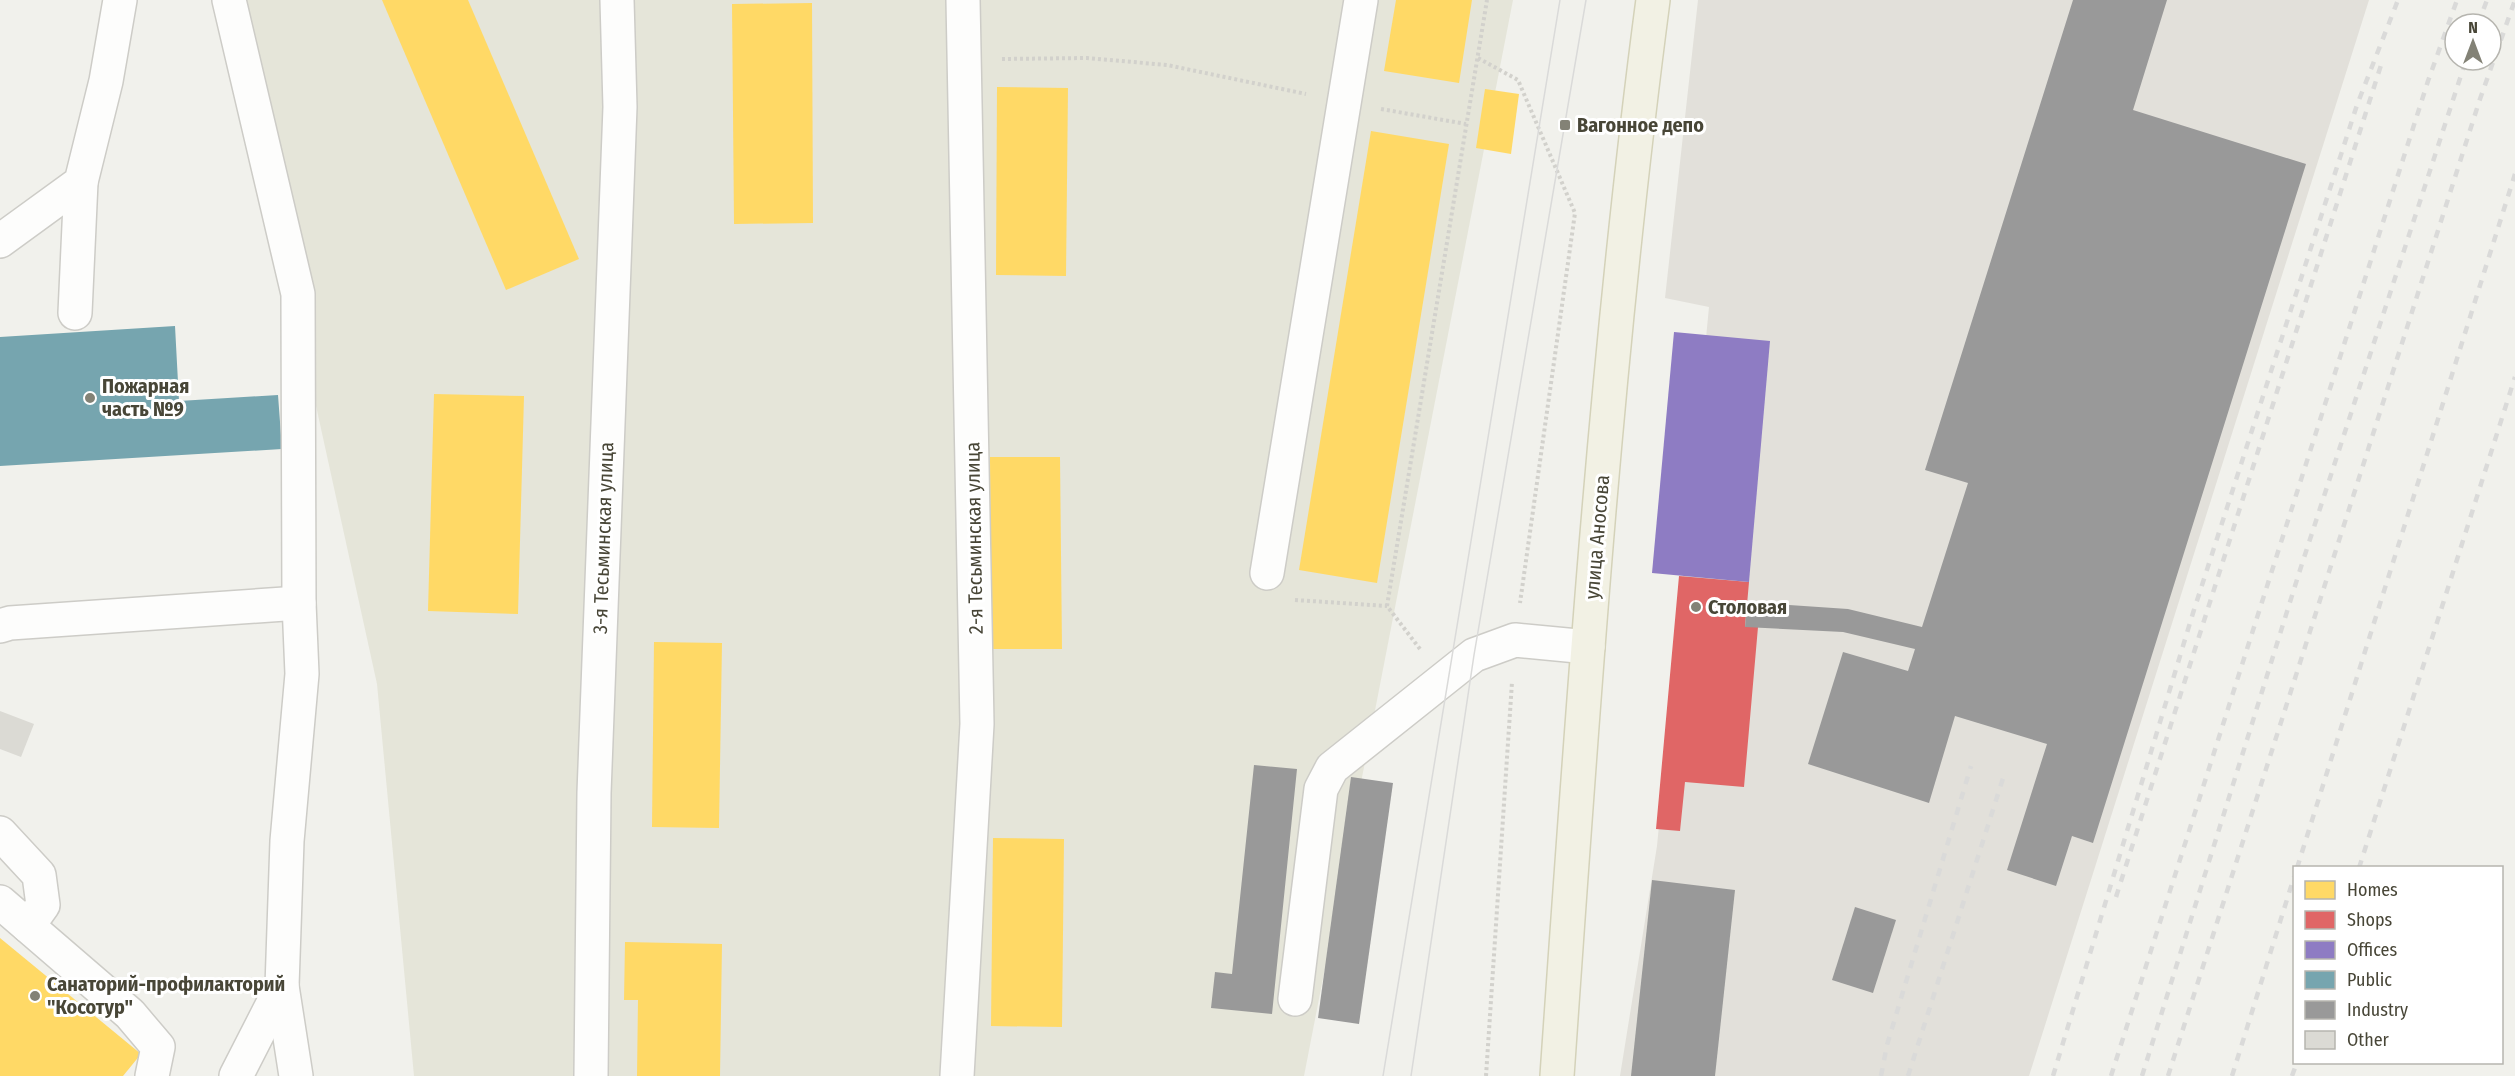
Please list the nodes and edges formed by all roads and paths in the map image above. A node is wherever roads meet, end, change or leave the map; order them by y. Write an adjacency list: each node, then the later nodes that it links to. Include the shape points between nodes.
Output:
1 (120, 0): 12 (street, via 106,81)
2 (229, 0): 16 (street, via 298,294)
3 (617, 0): 30 (street, 3-я Тесьминская улица, via 620,107 594,793)
4 (963, 0): 9 (street, 2-я Тесьминская улица)
5 (1360, 0): 10 (street)
6 (1487, 0): 8 (path)
7 (1653, 0): 20 (main road, улица Аносова, via 1629,179)
8 (1478, 58): 11 (path); 19 (path, via 1518,80 1575,213)
9 (964, 60): 10 (path, via 1087,58 1167,65); 31 (street, 2-я Тесьминская улица, via 977,724)
10 (1344, 102): 11 (path); 15 (street)
11 (1466, 124): 17 (path)
12 (81, 182): 13 (street); 14 (street)
13 (0, 241)
14 (75, 313)
15 (1267, 573): 17 (path, via 1279,594 1292,599)
16 (299, 603): 18 (street); 25 (street, via 302,674 287,841)
17 (1387, 606): 21 (path)
18 (4, 621)
19 (1515, 640): 20 (street); 21 (street, via 1474,656); 32 (path)
20 (1588, 647): 33 (main road, улица Аносова)
21 (1443, 681): 26 (street, via 1332,768 1321,789)
22 (0, 833): 24 (street, via 39,875 43,905)
23 (0, 902): 24 (street)
24 (28, 926): 27 (street, via 130,1014 158,1047)
25 (282, 986): 28 (street); 29 (street)
26 (1295, 999)
27 (152, 1076)
28 (236, 1076)
29 (296, 1076)
30 (591, 1076)
31 (957, 1076)
32 (1486, 1076)
33 (1557, 1076)

